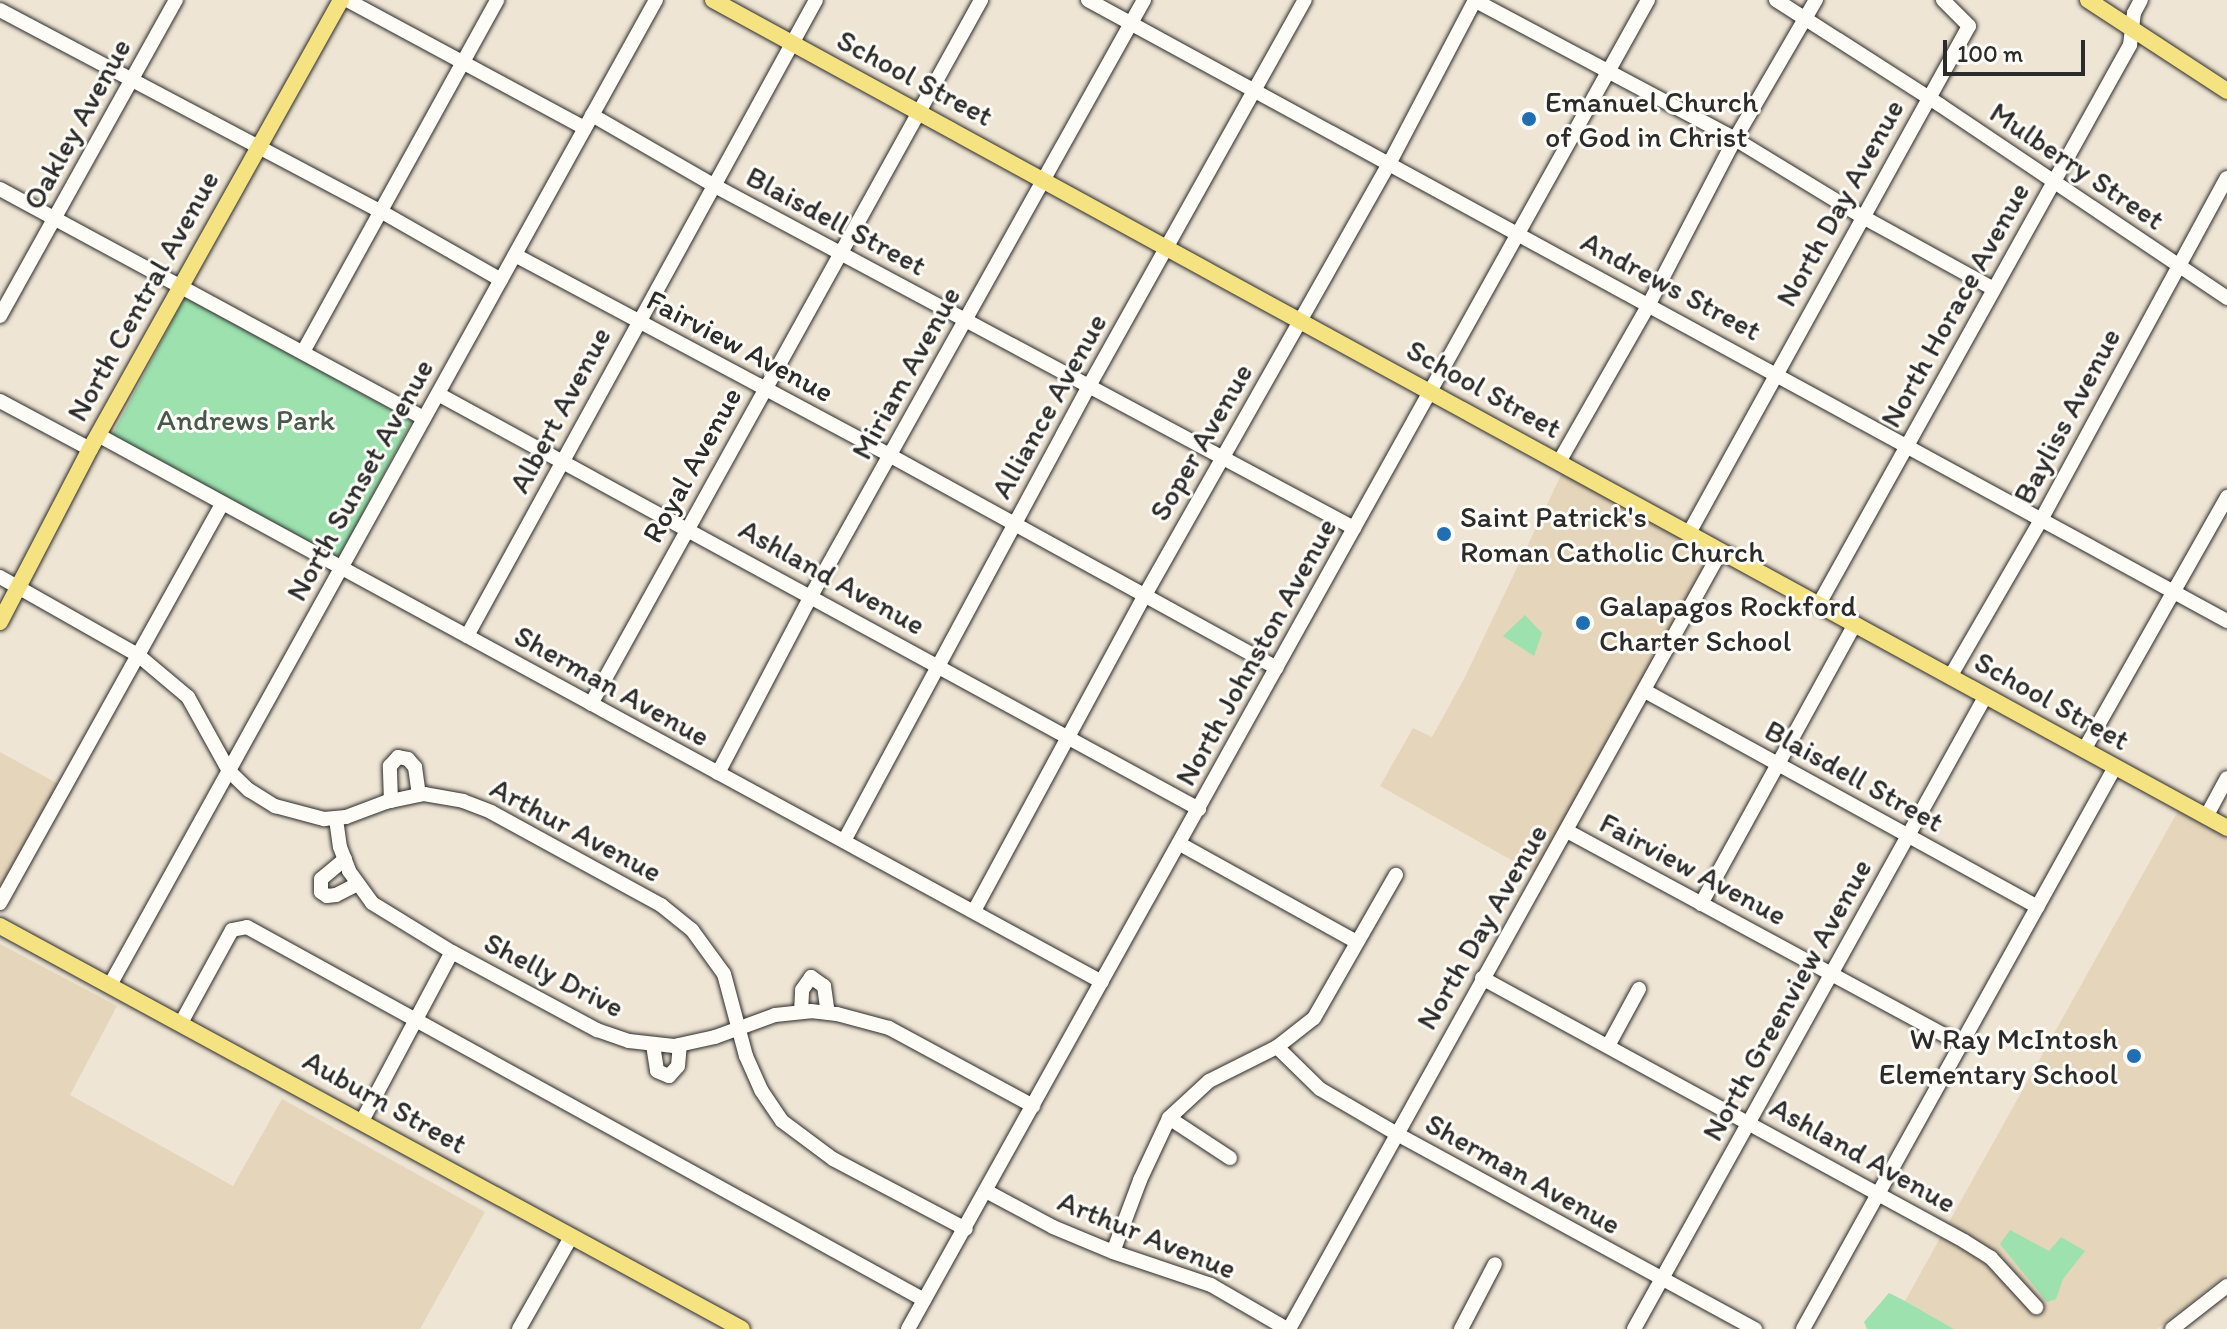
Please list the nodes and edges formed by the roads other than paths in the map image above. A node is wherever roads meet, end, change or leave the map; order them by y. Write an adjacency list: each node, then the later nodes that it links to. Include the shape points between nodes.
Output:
1 (176, 0): 26 (street, Oakley Avenue)
2 (341, 0): 33 (main road, North Central Avenue)
3 (347, 0): 24 (street, Blaisdell Street)
4 (497, 0): 24 (street)
5 (656, 0): 31 (street, North Sunset Avenue)
6 (713, 0): 23 (main road, School Street)
7 (816, 0): 23 (street, Albert Avenue)
8 (981, 0): 30 (street, Royal Avenue)
9 (1088, 0): 21 (street, Andrews Street)
10 (1144, 0): 21 (street, Miriam Avenue)
11 (1305, 0): 27 (street, Alliance Avenue)
12 (1474, 0): 25 (street); 34 (street, Soper Avenue)
13 (1648, 0): 25 (street, North Johnston Avenue)
14 (1776, 0): 20 (street, Mulberry Street)
15 (1816, 0): 20 (street)
16 (1943, 0): 29 (street, North Day Avenue, via 1969,26)
17 (2088, 0): 22 (main road)
18 (2141, 0): 22 (street, North Horace Avenue)
19 (3, 17): 26 (street)
20 (1805, 19): 29 (street, Mulberry Street); 32 (street)
21 (1131, 22): 27 (street, Andrews Street); 36 (street, Miriam Avenue)
22 (2132, 28): 28 (main road); 37 (street, North Horace Avenue, via 2130,45)
23 (791, 43): 30 (main road, School Street); 38 (street, Albert Avenue)
24 (464, 62): 31 (street, Blaisdell Street); 40 (street)
25 (1610, 70): 32 (street); 43 (street, North Johnston Avenue)
26 (131, 82): 33 (street); 42 (street, Oakley Avenue)
27 (1255, 91): 34 (street, Andrews Street); 44 (street, Alliance Avenue)
28 (2227, 91)
29 (1928, 97): 37 (street, Mulberry Street); 41 (street, North Day Avenue)
30 (919, 112): 36 (main road, School Street); 45 (street, Royal Avenue)
31 (588, 122): 38 (street, Blaisdell Street); 46 (street, North Sunset Avenue)
32 (1735, 139): 41 (street); 52 (street)
33 (258, 146): 40 (street); 49 (main road, North Central Avenue)
34 (1389, 164): 43 (street, Andrews Street); 55 (street, Soper Avenue)
35 (2227, 178): 47 (street, Bayliss Avenue)
36 (1043, 180): 44 (main road, School Street); 54 (street, Miriam Avenue)
37 (2054, 181): 47 (street, Mulberry Street); 50 (street, North Horace Avenue)
38 (715, 186): 45 (street, Blaisdell Street); 56 (street, Albert Avenue)
39 (0, 189): 42 (street)
40 (382, 212): 48 (street); 57 (street)
41 (1863, 217): 50 (street); 58 (street, North Day Avenue)
42 (54, 218): 49 (street); 53 (street, Oakley Avenue)
43 (1520, 234): 52 (street, Andrews Street); 61 (street, North Johnston Avenue)
44 (1167, 248): 55 (main road, School Street); 59 (street, Alliance Avenue)
45 (840, 253): 54 (street, Blaisdell Street); 60 (street, Royal Avenue)
46 (515, 255): 48 (street, North Sunset Avenue); 56 (street, Fairview Avenue)
47 (2177, 265): 51 (street, Mulberry Street); 73 (street, Bayliss Avenue)
48 (501, 280): 62 (street, North Sunset Avenue)
49 (180, 286): 57 (street); 65 (main road, North Central Avenue)
50 (1994, 289): 66 (street, North Horace Avenue)
51 (2227, 298)
52 (1649, 304): 58 (street, Andrews Street); 70 (street)
53 (0, 316)
54 (965, 320): 59 (street, Blaisdell Street); 67 (street, Miriam Avenue)
55 (1302, 320): 61 (main road, School Street); 68 (street, Soper Avenue)
56 (637, 321): 60 (street, Fairview Avenue); 69 (street, Albert Avenue)
57 (303, 352): 64 (street)
58 (1776, 372): 66 (street, Andrews Street); 77 (street, North Day Avenue)
59 (1089, 386): 68 (street, Blaisdell Street); 74 (street, Alliance Avenue)
60 (763, 389): 67 (street, Fairview Avenue); 75 (street, Royal Avenue)
61 (1431, 392): 70 (main road, School Street); 76 (street, North Johnston Avenue)
62 (438, 394): 64 (street, North Sunset Avenue); 69 (street, Ashland Avenue)
63 (0, 401): 65 (street, Sherman Avenue)
64 (424, 418): 79 (street, North Sunset Avenue)
65 (94, 442): 72 (street, Sherman Avenue); 81 (main road, North Central Avenue)
66 (1907, 445): 73 (street, Andrews Street); 85 (street, North Horace Avenue)
67 (891, 456): 74 (street, Fairview Avenue); 84 (street, Miriam Avenue)
68 (1221, 458): 76 (street, Blaisdell Street); 83 (street, Soper Avenue)
69 (562, 461): 75 (street, Ashland Avenue); 89 (street, Albert Avenue)
70 (1559, 462): 77 (main road, School Street)
71 (2227, 497): 82 (street)
72 (222, 504): 79 (street, Sherman Avenue); 90 (street)
73 (2041, 520): 82 (street, Andrews Street); 93 (street, Bayliss Avenue)
74 (1014, 524): 83 (street, Fairview Avenue); 91 (street, Alliance Avenue)
75 (687, 527): 84 (street, Ashland Avenue); 96 (street, Royal Avenue)
76 (1354, 528): 92 (street, North Johnston Avenue)
77 (1689, 533): 78 (main road, School Street)
78 (1721, 551): 85 (main road, School Street); 94 (street, North Day Avenue)
79 (342, 567): 89 (street, Sherman Avenue); 101 (street, North Sunset Avenue)
80 (0, 577): 81 (street, Arthur Avenue)
81 (19, 588): 87 (main road, North Central Avenue); 90 (street, Arthur Avenue)
82 (2175, 592): 86 (street, Andrews Street); 98 (street)
83 (1145, 595): 92 (street, Fairview Avenue); 97 (street, Soper Avenue)
84 (811, 596): 91 (street, Ashland Avenue); 102 (street, Miriam Avenue)
85 (1819, 604): 88 (main road, School Street)
86 (2227, 621)
87 (0, 622)
88 (1855, 624): 93 (main road, School Street); 99 (street)
89 (467, 636): 96 (street, Sherman Avenue)
90 (138, 655): 101 (street, Arthur Avenue, via 188,697); 117 (street)
91 (938, 665): 97 (street, Ashland Avenue); 112 (street, Alliance Avenue)
92 (1276, 668): 106 (street, North Johnston Avenue)
93 (1950, 677): 95 (main road, School Street)
94 (1645, 691): 99 (street, Blaisdell Street); 110 (street, North Day Avenue)
95 (1985, 697): 98 (main road, School Street); 111 (street, North Greenview Avenue)
96 (591, 704): 102 (street, Sherman Avenue)
97 (1068, 735): 106 (street, Ashland Avenue); 120 (street, Soper Avenue)
98 (2084, 750): 100 (main road, School Street)
99 (1778, 764): 111 (street, Blaisdell Street); 118 (street)
100 (2115, 767): 107 (main road, School Street); 119 (street)
101 (229, 771): 108 (street, Arthur Avenue, via 275,806 301,816); 127 (street, North Sunset Avenue)
102 (718, 773): 112 (street, Sherman Avenue)
103 (2227, 778): 107 (street)
104 (419, 795): 105 (street, Arthur Avenue); 105 (street, via 415,767 398,757 390,766); 133 (street, Arthur Avenue, via 446,797 491,812 677,916 709,949 724,974)
105 (391, 801): 108 (street, Arthur Avenue)
106 (1199, 809): 113 (street, North Johnston Avenue)
107 (2206, 817): 109 (main road, School Street)
108 (336, 819): 114 (street, Shelly Drive)
109 (2227, 828)
110 (1567, 831): 118 (street, Fairview Avenue); 125 (street, North Day Avenue)
111 (1908, 835): 119 (street, Blaisdell Street); 124 (street, North Greenview Avenue)
112 (844, 841): 120 (street, Sherman Avenue)
113 (1180, 844): 122 (street); 126 (street, North Johnston Avenue)
114 (345, 859): 116 (street, Shelly Drive); 116 (street, via 321,879 321,892 336,895)
115 (1396, 875): 122 (street)
116 (356, 885): 123 (street, Shelly Drive, via 382,911)
117 (0, 903)
118 (1701, 904): 124 (street, Fairview Avenue)
119 (2038, 907): 136 (street)
120 (974, 911): 126 (street, Sherman Avenue)
121 (0, 926): 127 (main road, Auburn Street)
122 (1357, 942): 138 (street, via 1314,1018)
123 (452, 952): 131 (street); 134 (street, Shelly Drive, via 597,1030)
124 (1831, 974): 136 (street, Fairview Avenue); 142 (street, North Greenview Avenue)
125 (1482, 978): 137 (street, Ashland Avenue); 143 (street, North Day Avenue)
126 (1102, 982): 139 (street, North Johnston Avenue)
127 (110, 985): 132 (main road, Auburn Street)
128 (1639, 989): 137 (street)
129 (801, 1012): 130 (street, Shelly Drive); 130 (street, via 802,990 811,977 824,986); 133 (street, Shelly Drive, via 775,1015)
130 (828, 1013): 139 (street, Shelly Drive, via 889,1028)
131 (414, 1021): 132 (street, via 240,927 228,936); 141 (street); 153 (street)
132 (181, 1023): 141 (main road, Auburn Street)
133 (738, 1030): 135 (street, Shelly Drive); 147 (street, Arthur Avenue, via 761,1090 794,1133)
134 (653, 1045): 135 (street, Shelly Drive); 135 (street, via 657,1071 669,1076 678,1066)
135 (680, 1045)
136 (1962, 1045): 146 (street)
137 (1608, 1046): 142 (street, Ashland Avenue)
138 (1277, 1047): 140 (street, via 1209,1081); 143 (street, Sherman Avenue, via 1320,1089)
139 (1033, 1106): 145 (street, North Johnston Avenue)
140 (1169, 1118): 144 (street); 149 (street)
141 (362, 1121): 148 (main road, Auburn Street)
142 (1749, 1122): 146 (street, Ashland Avenue); 151 (street, North Greenview Avenue)
143 (1397, 1134): 151 (street, Sherman Avenue); 159 (street, North Day Avenue)
144 (1230, 1158)
145 (986, 1191): 147 (street, North Johnston Avenue); 149 (street, Arthur Avenue)
146 (1879, 1192): 154 (street, Ashland Avenue, via 1991,1258); 163 (street)
147 (966, 1229): 153 (street, North Johnston Avenue)
148 (571, 1237): 155 (main road, Auburn Street); 156 (street)
149 (1113, 1252): 159 (street, Arthur Avenue, via 1211,1285)
150 (1495, 1264): 160 (street)
151 (1661, 1279): 161 (street, North Greenview Avenue); 162 (street, Sherman Avenue)
152 (2227, 1286): 164 (street)
153 (924, 1300): 158 (street, North Johnston Avenue)
154 (2036, 1307)
155 (718, 1323): 157 (main road, Auburn Street)
156 (519, 1329)
157 (742, 1329)
158 (908, 1329)
159 (1288, 1329)
160 (1461, 1329)
161 (1634, 1329)
162 (1755, 1329)
163 (1803, 1329)
164 (2172, 1329)

